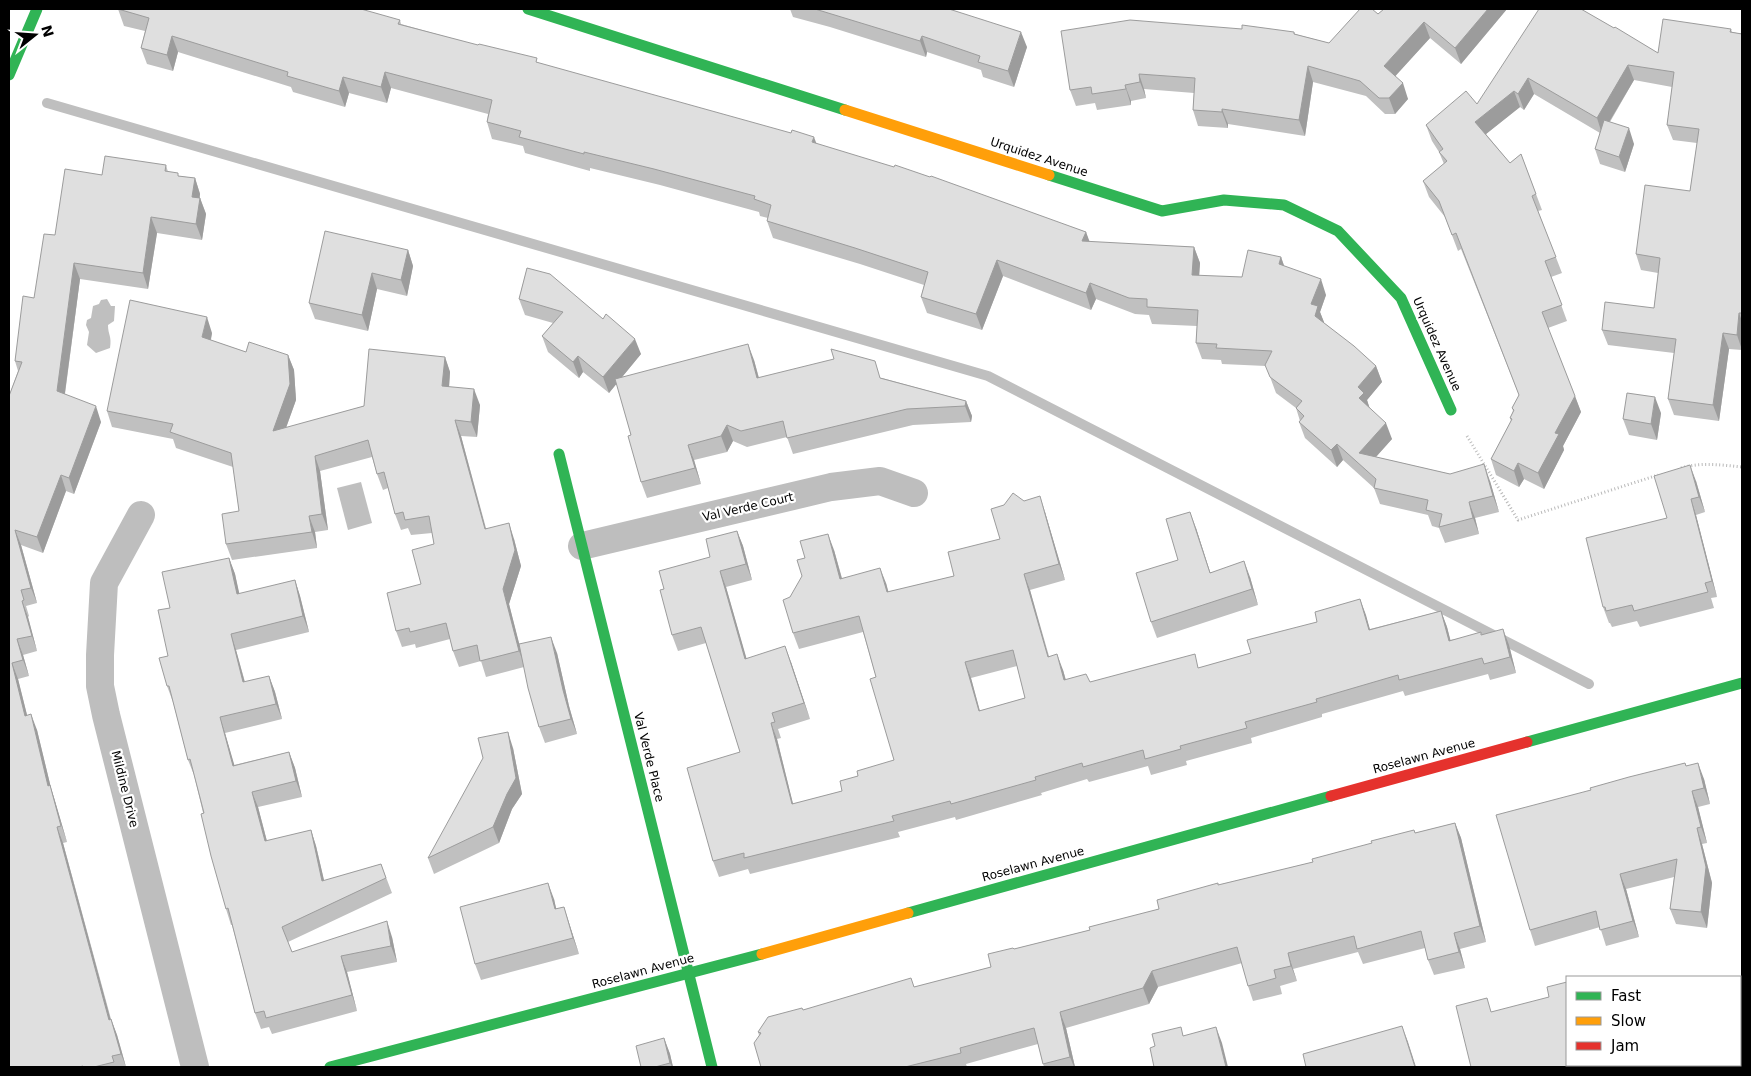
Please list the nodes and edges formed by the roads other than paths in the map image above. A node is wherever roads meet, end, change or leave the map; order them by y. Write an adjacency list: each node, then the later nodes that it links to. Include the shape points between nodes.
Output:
1 (37, 9): 3 (street)
2 (528, 9): 4 (street, Urquidez Avenue, via 1162,211 1224,200 1284,205 1338,231 1401,298)
3 (9, 75)
4 (1451, 410)
5 (559, 454): 8 (street, Val Verde Place)
6 (914, 493): 8 (street, Val Verde Court, via 880,481 831,487)
7 (141, 515): 11 (street, Mildine Drive, via 104,583 100,686)
8 (582, 546): 10 (street, Val Verde Place)
9 (1742, 682): 10 (street, Roselawn Avenue)
10 (688, 974): 12 (street, Roselawn Avenue); 13 (street, Val Verde Place)
11 (195, 1067)
12 (330, 1067)
13 (712, 1067)

